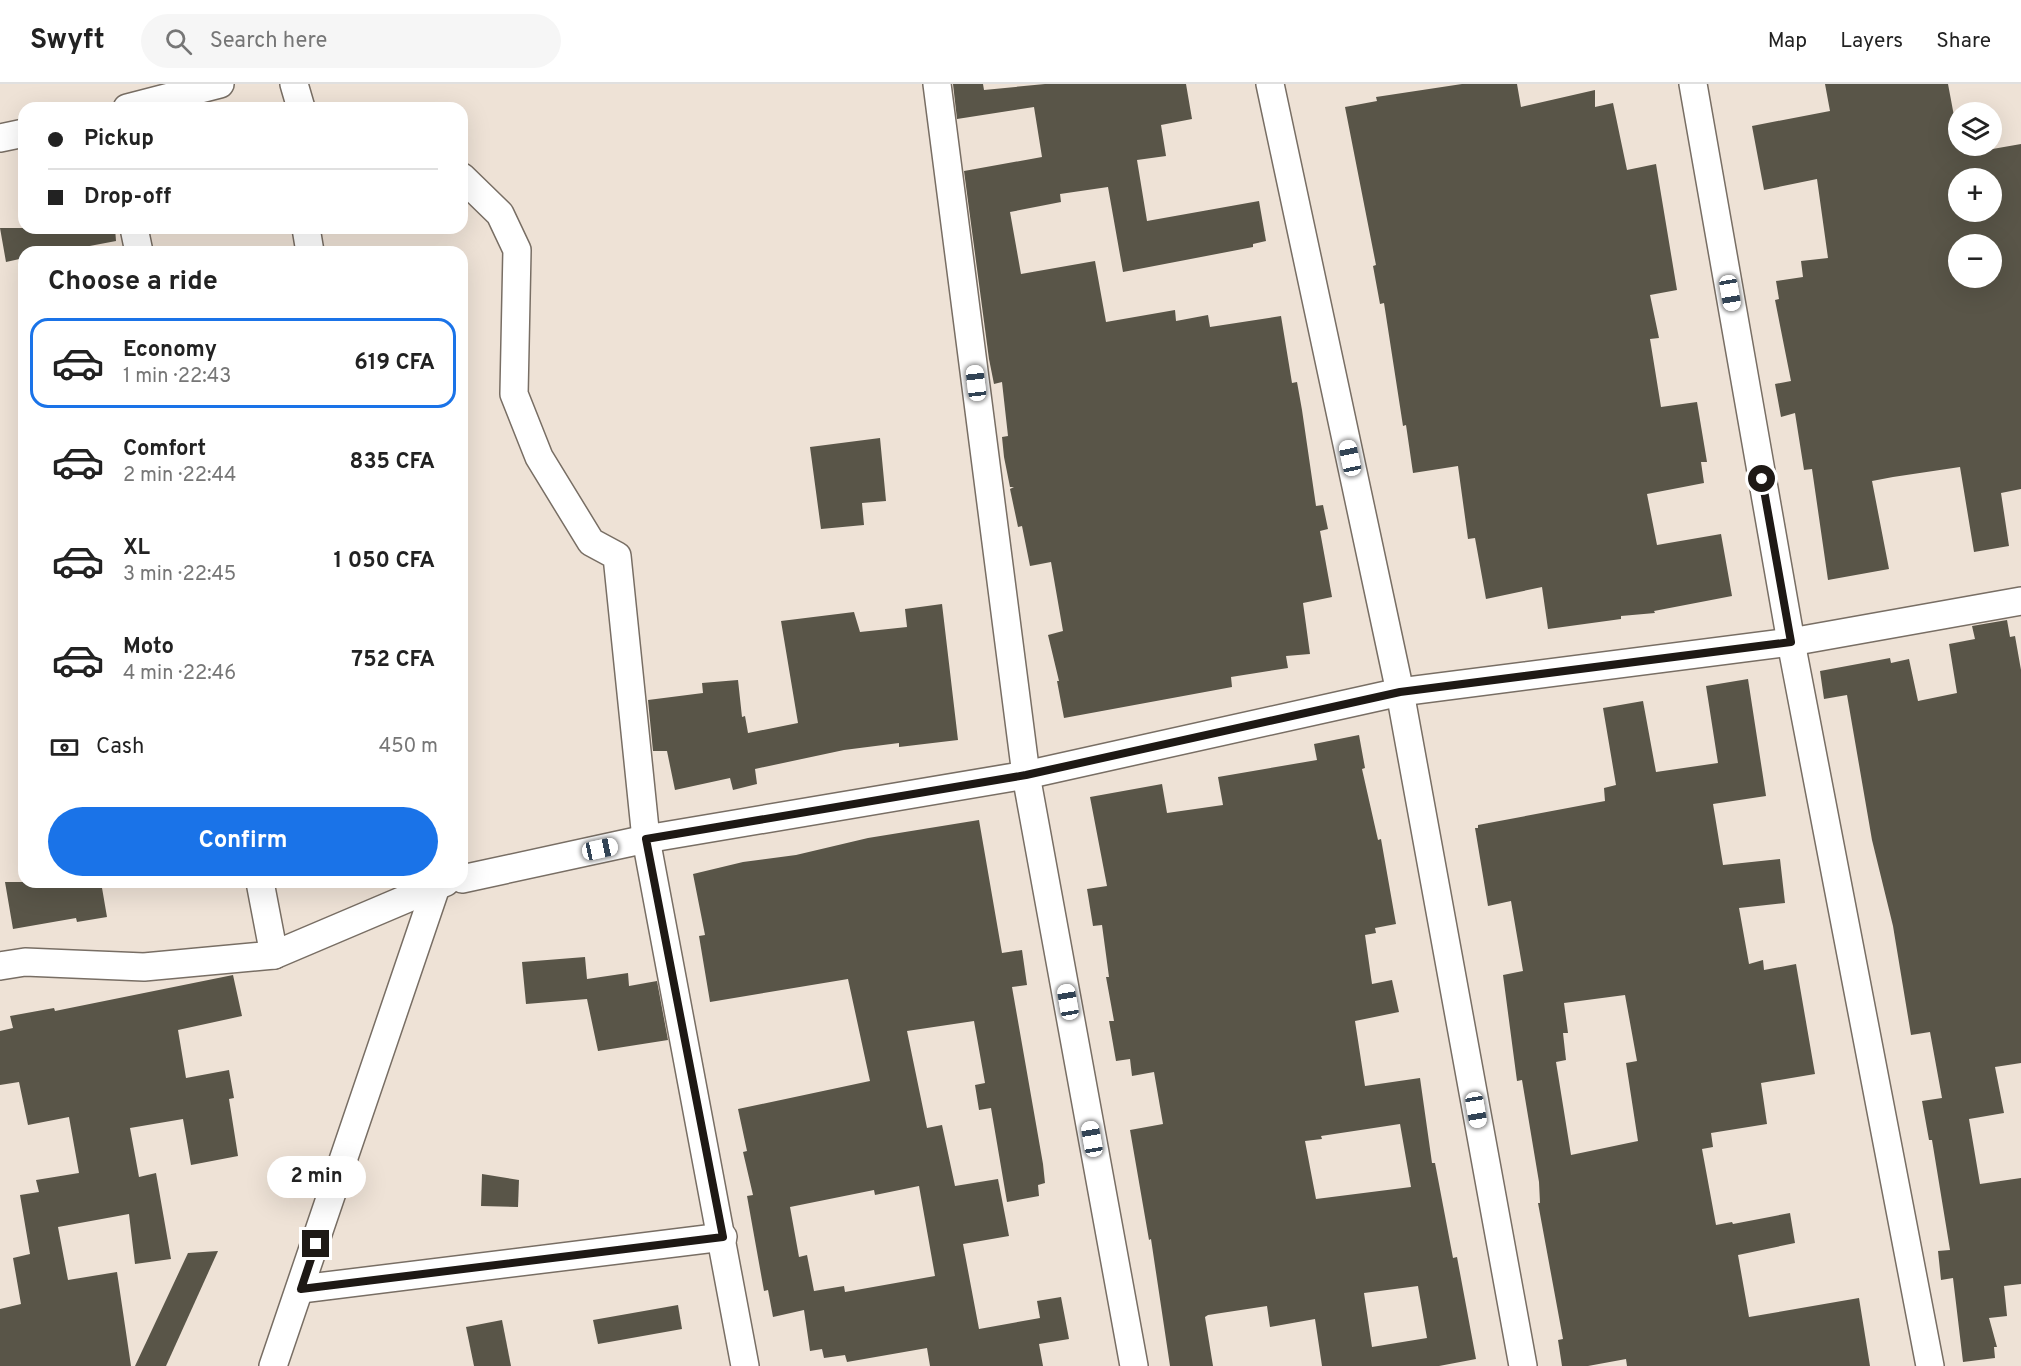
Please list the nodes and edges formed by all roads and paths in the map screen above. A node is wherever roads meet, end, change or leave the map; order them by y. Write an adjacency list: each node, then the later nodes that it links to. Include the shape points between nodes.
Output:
1 (220, 84): 6 (street)
2 (294, 84): 7 (street)
3 (937, 84): 14 (street)
4 (1270, 84): 13 (street)
5 (1693, 84): 12 (street)
6 (150, 102)
7 (299, 102)
8 (18, 134): 9 (street)
9 (0, 138)
10 (468, 183): 15 (street, via 500,214 517,250 514,394 535,447 591,542 617,556)
11 (2021, 601): 12 (street)
12 (1791, 642): 13 (street); 28 (street)
13 (1400, 692): 14 (street); 27 (street)
14 (1026, 775): 15 (street); 26 (street)
15 (646, 839): 16 (street); 22 (street)
16 (468, 878)
17 (261, 888): 20 (street)
18 (434, 888): 20 (street)
19 (446, 888): 23 (street)
20 (274, 955): 21 (street, via 144,967 25,962)
21 (0, 966)
22 (723, 1237): 23 (street); 25 (street)
23 (301, 1289): 24 (street)
24 (273, 1366)
25 (745, 1366)
26 (1134, 1366)
27 (1523, 1366)
28 (1930, 1366)

